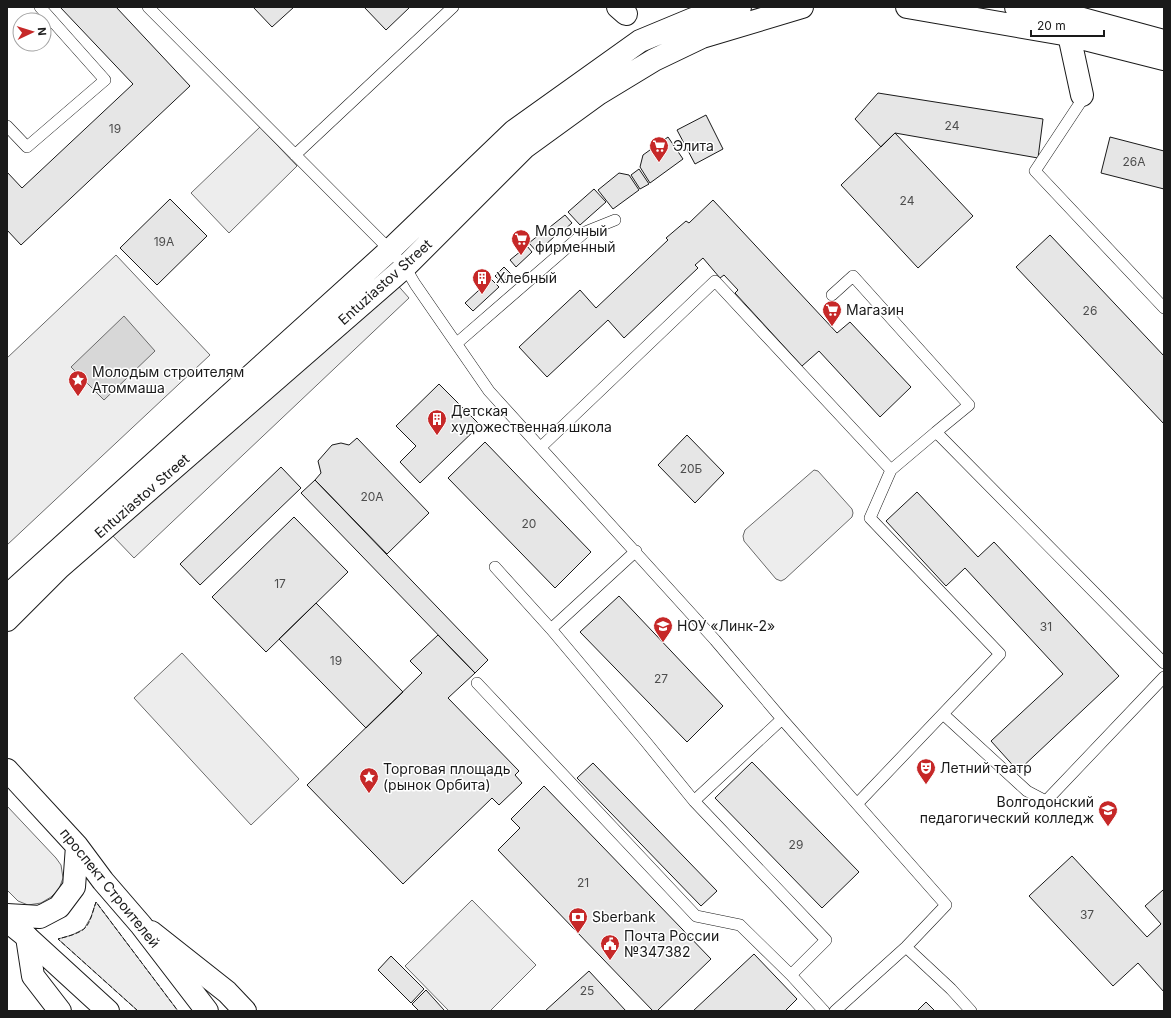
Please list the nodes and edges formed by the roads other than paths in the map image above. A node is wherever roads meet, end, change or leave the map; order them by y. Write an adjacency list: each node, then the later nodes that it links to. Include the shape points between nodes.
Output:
1 (40, 7): 14 (lane, via 105,80 28,147)
2 (148, 7): 15 (lane)
3 (453, 7): 15 (lane)
4 (618, 7): 5 (street, via 626,14)
5 (622, 7)
6 (740, 7): 17 (street, via 693,19 640,41 514,131)
7 (802, 7): 18 (street, Entuziastov Street, via 702,37 654,60 598,94 525,146)
8 (908, 7): 10 (street)
9 (1016, 7): 10 (street)
10 (1072, 20): 11 (street); 12 (street); 13 (street)
11 (1164, 41)
12 (1164, 59)
13 (1082, 95): 20 (lane, via 1082,100 1035,171)
14 (7, 126)
15 (295, 155): 17 (lane)
16 (616, 220): 21 (lane, via 585,232)
17 (390, 250): 18 (lane); 27 (street)
18 (405, 267): 21 (lane); 28 (street, Entuziastov Street, via 59,568)
19 (832, 295): 22 (lane, via 853,276 969,405)
20 (1164, 308)
21 (457, 343): 23 (lane, via 490,391)
22 (936, 432): 24 (lane); 30 (lane)
23 (541, 447): 24 (lane, via 715,281); 25 (lane)
24 (891, 470): 33 (lane, via 870,518 1000,654)
25 (636, 551): 29 (lane); 34 (lane)
26 (495, 567): 29 (lane)
27 (7, 596)
28 (7, 620)
29 (551, 630): 36 (lane)
30 (1164, 663)
31 (1164, 677): 33 (lane, via 1046,801 1027,791)
32 (477, 683): 44 (lane, via 696,916 740,925)
33 (943, 714): 37 (lane)
34 (782, 719): 36 (lane); 37 (lane)
35 (7, 770): 38 (street, проспект Строителей)
36 (694, 801): 44 (lane, via 826,940)
37 (857, 804): 43 (lane, via 946,905)
38 (77, 846): 39 (street, via 74,887 59,907 40,917); 41 (street, проспект Строителей)
39 (7, 915)
40 (7, 921): 42 (street)
41 (141, 925): 47 (street, проспект Строителей); 48 (street, via 228,992)
42 (27, 937): 45 (street, via 33,976); 46 (street)
43 (906, 946): 50 (lane); 51 (lane)
44 (791, 975): 49 (lane)
45 (60, 1011)
46 (108, 1011)
47 (207, 1011)
48 (245, 1011)
49 (824, 1011)
50 (835, 1011)
51 (972, 1011)

